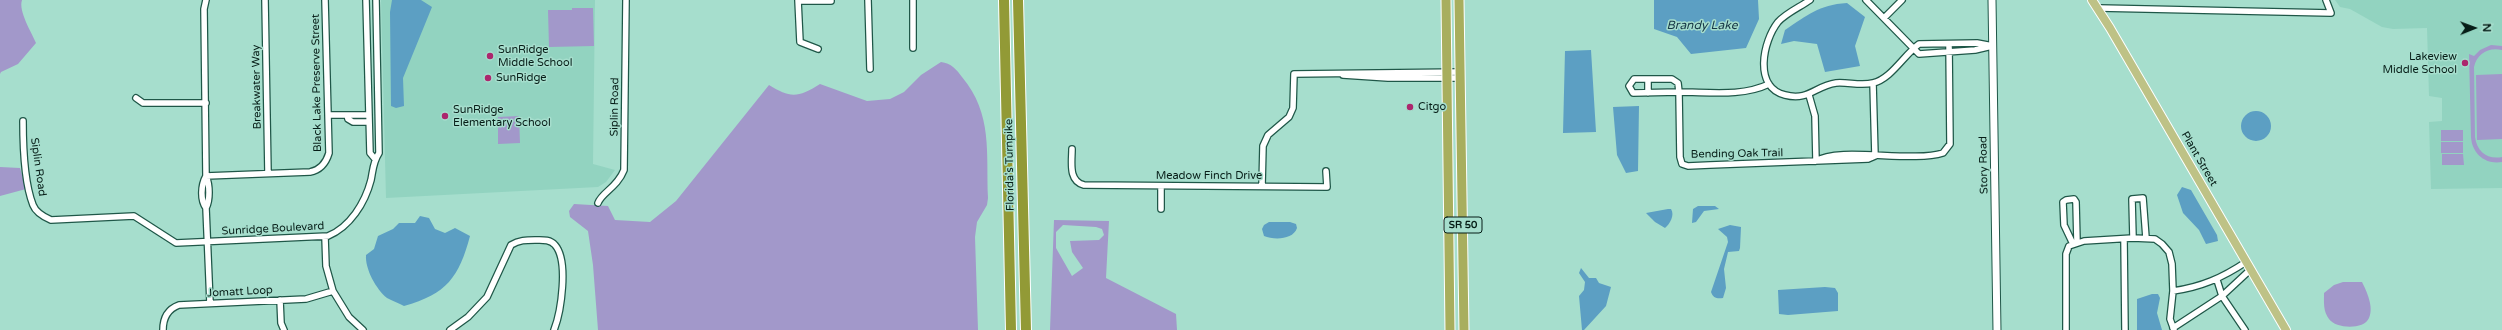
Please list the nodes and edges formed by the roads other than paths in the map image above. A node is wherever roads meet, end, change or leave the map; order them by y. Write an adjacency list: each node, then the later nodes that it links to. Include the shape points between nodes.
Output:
1 (206, 0): 39 (street)
2 (265, 0): 50 (street, Breakwater Way)
3 (325, 0): 40 (street, Black Lake Preserve Street)
4 (366, 0): 42 (street, Sunridge Boulevard)
5 (376, 0): 47 (street, Sunridge Boulevard, via 379,153)
6 (626, 0): 56 (street, Siplin Road, via 624,170 620,181 600,197)
7 (868, 0): 29 (street)
8 (913, 0): 25 (street)
9 (1004, 0): 81 (highway, Florida's Turnpike)
10 (1018, 0): 82 (highway, Florida's Turnpike)
11 (1446, 0): 30 (highway, SR 50)
12 (1459, 0): 31 (highway, SR 50)
13 (1810, 0): 34 (street, via 1777,24 1763,59 1764,71)
14 (1866, 0): 22 (street)
15 (1902, 0): 22 (street)
16 (1992, 0): 24 (street, Story Road)
17 (2092, 0): 21 (main road, Plant Street)
18 (2326, 0): 21 (street, via 2331,13)
19 (798, 1): 20 (street); 26 (street, via 800,42)
20 (831, 1)
21 (2099, 8): 66 (main road, Plant Street)
22 (1884, 18): 27 (street)
23 (1949, 44): 24 (street); 27 (street, via 1925,43); 28 (street, Bending Oak Trail)
24 (1992, 46): 28 (street); 85 (street, Story Road)
25 (913, 48)
26 (818, 49)
27 (1913, 49): 28 (street, via 1919,54); 33 (street, via 1885,76)
28 (1949, 53): 46 (street, Bending Oak Trail, via 1950,144 1947,149 1937,155)
29 (870, 69)
30 (1447, 75): 31 (street); 52 (highway, SR 50); 54 (street, via 1294,74 1293,108 1289,117 1268,135 1263,146)
31 (1461, 75): 55 (highway, SR 50)
32 (1648, 79): 35 (street, via 1676,80); 36 (street); 36 (street, via 1634,80 1629,86 1633,93)
33 (1873, 83): 37 (street, via 1836,83); 46 (street)
34 (1770, 84): 35 (street, via 1745,92); 37 (street, via 1783,94 1799,98)
35 (1679, 92): 36 (street); 48 (street, Bending Oak Trail, via 1682,164 1710,166)
36 (1648, 93)
37 (1809, 95): 48 (street, via 1815,116)
38 (136, 98): 39 (street, via 143,103)
39 (206, 103): 51 (street)
40 (329, 115): 41 (street); 50 (street, Black Lake Preserve Street, via 329,152 324,165 310,172)
41 (347, 115): 42 (street); 44 (street, via 353,122)
42 (368, 115): 44 (street, Sunridge Boulevard)
43 (23, 121): 58 (street, Siplin Road, via 27,172 33,205 40,215 51,220)
44 (369, 122): 47 (street, Sunridge Boulevard, via 370,153)
45 (1072, 149): 53 (street, Meadow Finch Drive, via 1074,179 1084,185)
46 (1875, 156): 48 (street, Bending Oak Trail, via 1822,157)
47 (375, 159): 60 (street, Sunridge Boulevard, via 368,189 354,215 342,229)
48 (1816, 161)
49 (1326, 172): 54 (street, Meadow Finch Drive, via 1327,187)
50 (268, 173): 51 (street, Black Lake Preserve Street)
51 (206, 176): 64 (street)
52 (1450, 179): 55 (highway, via 1457,189); 59 (highway, SR 50)
53 (1161, 186): 54 (street, Meadow Finch Drive); 57 (street)
54 (1262, 186)
55 (1463, 191): 67 (highway, SR 50)
56 (598, 203)
57 (1161, 209)
58 (134, 216): 64 (street, Sunridge Boulevard, via 176,243)
59 (1449, 220): 67 (highway, via 1458,227); 83 (highway, SR 50)
60 (325, 237): 64 (street, Sunridge Boulevard); 71 (street, via 326,266)
61 (2124, 238): 62 (street); 65 (street); 87 (street)
62 (2133, 238): 63 (street); 63 (street, via 2132,200 2143,198)
63 (2146, 238): 70 (street, via 2162,244 2169,252)
64 (207, 242): 74 (street)
65 (2075, 243): 65 (street, via 2076,202 2074,199 2064,202 2064,225); 86 (street, via 2069,246 2066,254)
66 (2246, 262): 68 (main road, Plant Street); 69 (street)
67 (1463, 267): 84 (highway, SR 50)
68 (2250, 270): 72 (street); 89 (main road, Plant Street)
69 (2217, 280): 70 (street, via 2192,288); 72 (street)
70 (2173, 290): 75 (street, via 2170,319)
71 (333, 291): 73 (street, Jomatt Loop, via 314,298); 78 (street, via 349,317)
72 (2222, 296): 75 (street); 88 (street)
73 (280, 300): 74 (street, Jomatt Loop); 77 (street)
74 (210, 304): 76 (street, Jomatt Loop, via 175,306 165,316)
75 (2173, 329)
76 (163, 330)
77 (284, 330)
78 (363, 330)
79 (450, 330): 80 (street, via 468,317 487,297 511,245 524,240 547,240 554,244 560,253 561,261 562,297 560,314)
80 (554, 330)
81 (1011, 330)
82 (1026, 330)
83 (1450, 330)
84 (1464, 330)
85 (1997, 330)
86 (2066, 330)
87 (2125, 330)
88 (2245, 330)
89 (2286, 330)

